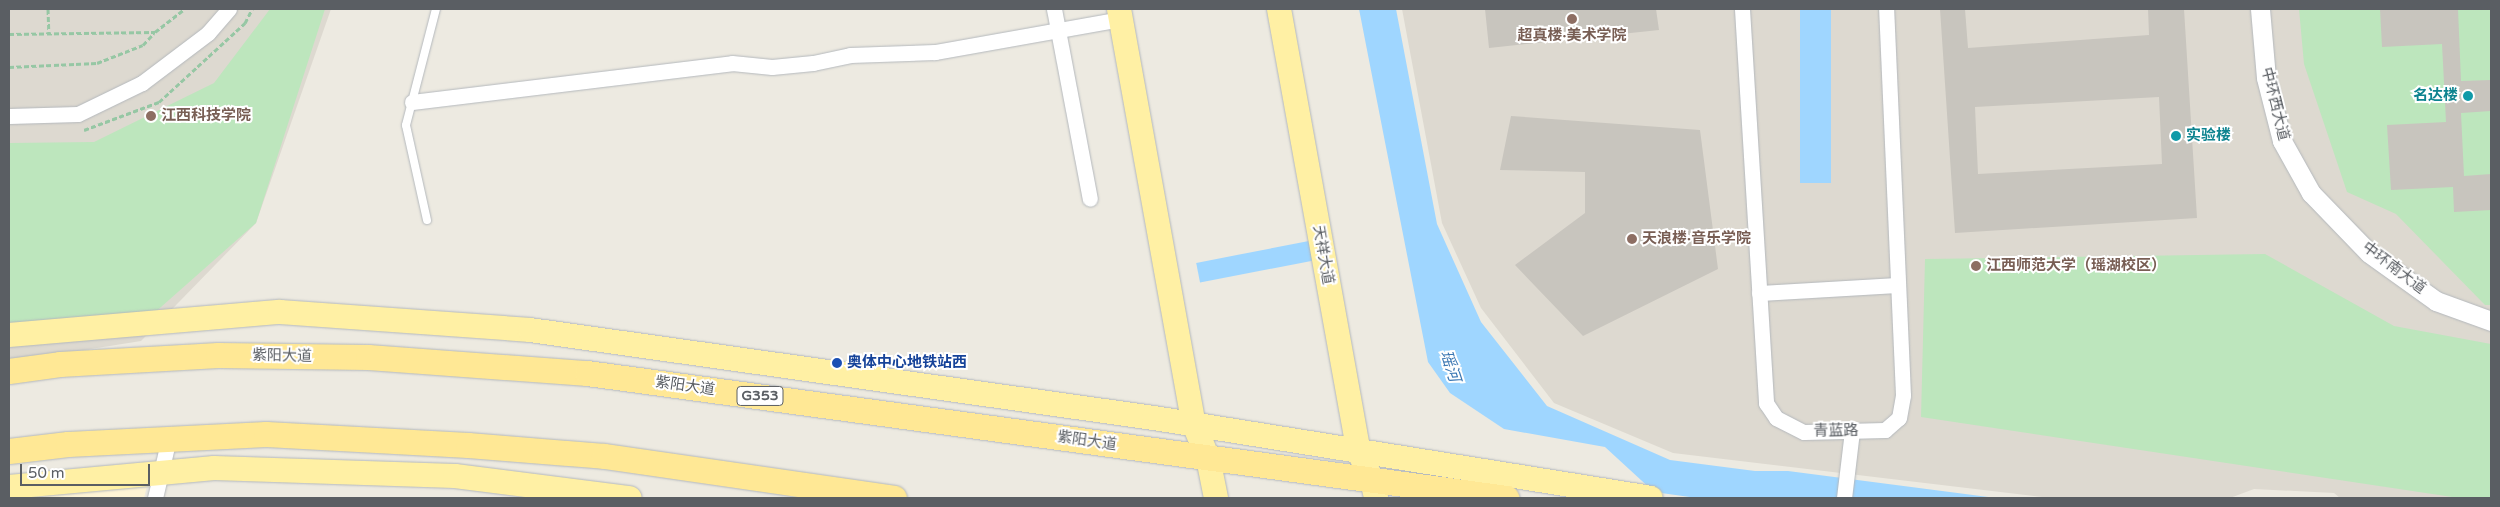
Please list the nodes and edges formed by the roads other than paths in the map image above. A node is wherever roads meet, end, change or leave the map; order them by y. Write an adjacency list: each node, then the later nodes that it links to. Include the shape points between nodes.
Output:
1 (229, 9): 11 (street, via 208,33 142,83 78,114)
2 (436, 9): 10 (lane)
3 (1054, 9): 9 (street)
4 (1279, 9): 23 (main road, 天祥大道)
5 (1742, 9): 16 (street, 青蓝路)
6 (1886, 9): 15 (street, 青蓝路)
7 (2260, 9): 12 (street, 中环西大道, via 2266,78 2282,141)
8 (1120, 14): 9 (street); 20 (main road)
9 (1058, 30): 10 (street, via 935,52 850,55 812,64 772,67 732,64); 13 (street)
10 (412, 102): 14 (lane, via 406,125)
11 (9, 116)
12 (2311, 193): 17 (street, 中环南大道, via 2369,253 2436,301)
13 (1090, 199)
14 (427, 220)
15 (1898, 285): 16 (street); 21 (street, 青蓝路, via 1903,395 1899,418 1885,430)
16 (1759, 293): 21 (street, 青蓝路, via 1766,403 1776,418 1804,432)
17 (2491, 321)
18 (9, 335): 20 (main road, via 280,312 492,327)
19 (9, 372): 25 (highway, 紫阳大道 / G353, via 60,364 218,354 368,357 587,373)
20 (1194, 424): 23 (main road); 25 (main road)
21 (1852, 431): 35 (street)
22 (169, 438): 24 (highway); 26 (street); 31 (highway, via 266,434 468,444 604,456)
23 (1358, 450): 28 (main road, 天祥大道); 34 (main road)
24 (9, 451)
25 (1208, 458): 28 (highway, 紫阳大道 / G353); 32 (main road)
26 (162, 472): 27 (main road); 29 (street); 30 (main road, via 214,468 455,476)
27 (9, 487)
28 (1374, 489): 33 (highway, 紫阳大道 / G353)
29 (155, 498)
30 (630, 498)
31 (894, 498)
32 (1216, 498)
33 (1507, 498)
34 (1651, 498)
35 (1844, 498)

